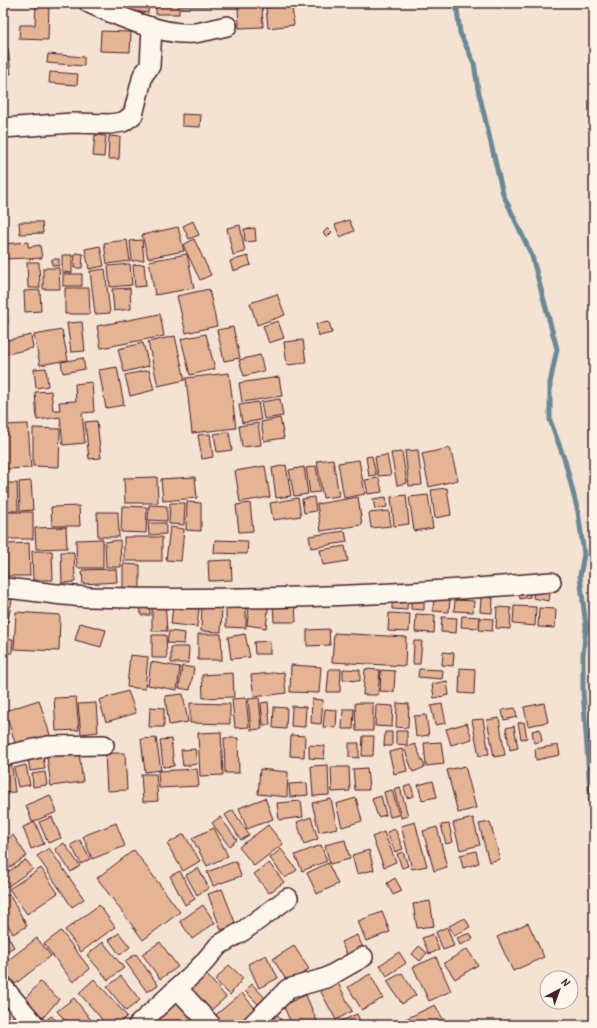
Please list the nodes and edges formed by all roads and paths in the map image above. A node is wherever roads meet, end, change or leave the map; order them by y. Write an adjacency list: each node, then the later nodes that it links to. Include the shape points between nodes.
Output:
1 (89, 3): 3 (street)
2 (227, 26): 3 (street, via 194,33)
3 (152, 27): 4 (street, via 150,66 143,75 133,115 123,122)
4 (3, 128)
5 (551, 582): 6 (street, via 364,595 200,599 90,597)
6 (3, 588)
7 (104, 745): 8 (street, via 48,746)
8 (3, 756)
9 (288, 898): 12 (street, via 219,945)
10 (363, 957): 16 (street, via 326,978 288,990)
11 (3, 987): 13 (street)
12 (177, 988): 14 (street); 15 (street)
13 (35, 1025)
14 (138, 1025)
15 (211, 1025)
16 (252, 1025)

